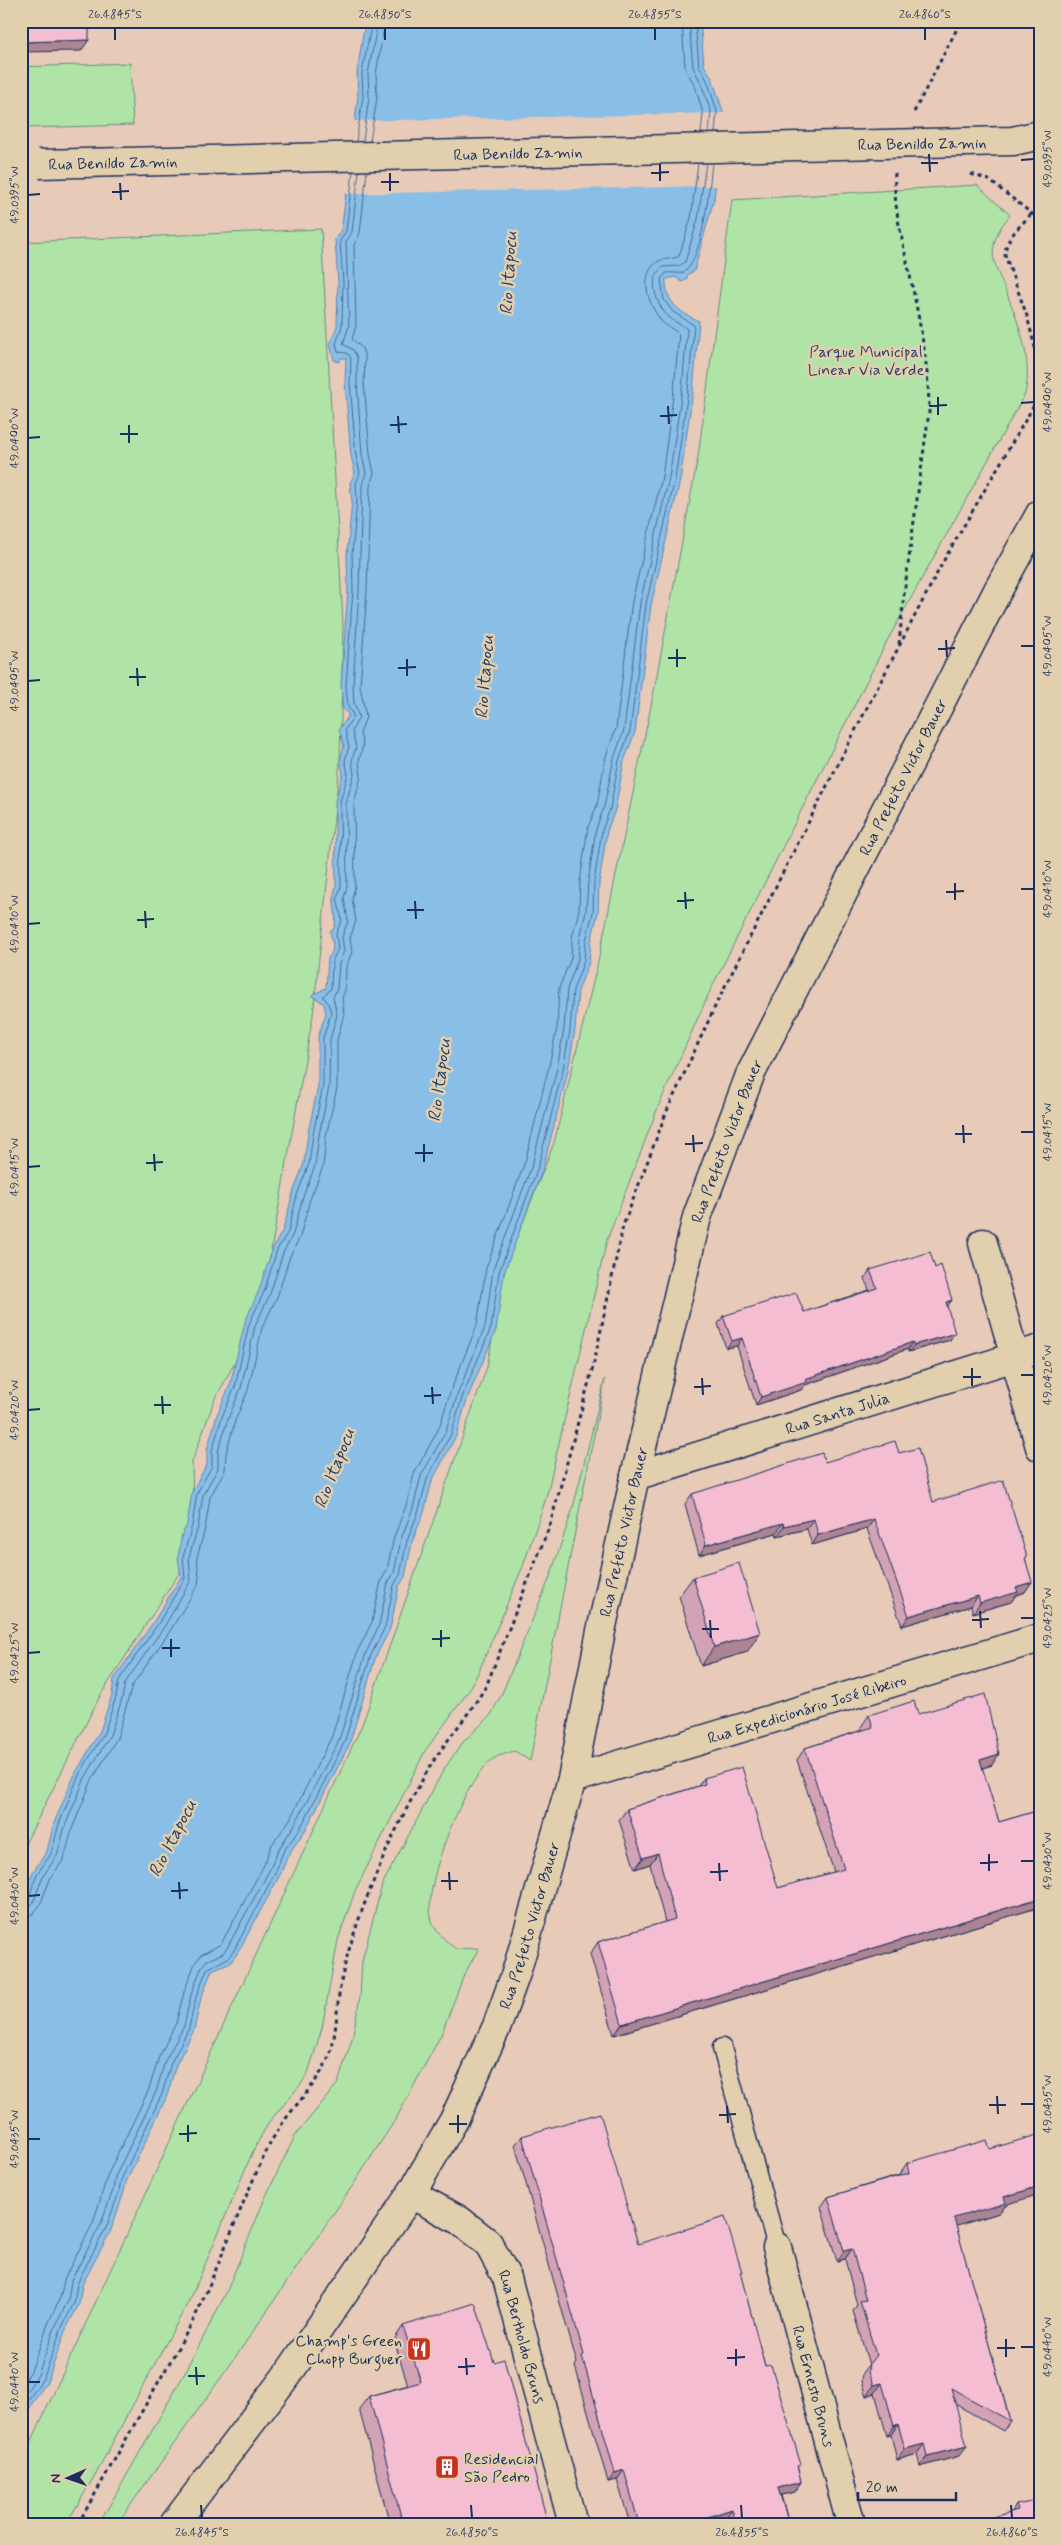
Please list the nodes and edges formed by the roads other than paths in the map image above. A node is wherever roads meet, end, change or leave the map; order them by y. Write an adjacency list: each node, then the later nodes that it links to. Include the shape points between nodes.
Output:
1 (1040, 135): 2 (main road, Rua Benildo Zamin)
2 (1013, 141): 3 (main road, Rua Benildo Zamin); 4 (main road, Rua Benildo Zamin, bridge)
3 (1040, 148)
4 (30, 164)
5 (1040, 514): 9 (main road, Rua Prefeito Victor Bauer, via 750,1075 697,1217)
6 (983, 1243): 7 (main road)
7 (1027, 1353): 8 (main road); 9 (main road, Rua Santa Julia)
8 (1040, 1446)
9 (635, 1476): 11 (main road, Rua Prefeito Victor Bauer)
10 (1040, 1638): 11 (main road, Rua Expedicionário José Ribeiro)
11 (572, 1779): 13 (main road, Rua Prefeito Victor Bauer, via 516,1973 497,2026 454,2120)
12 (722, 2048): 14 (lane)
13 (411, 2194): 15 (main road, Rua Prefeito Victor Bauer, via 290,2371); 16 (main road, Rua Bertholdo Bruns, via 459,2220 488,2243 506,2278)
14 (777, 2247): 17 (main road, Rua Ernesto Bruns)
15 (174, 2524)
16 (573, 2524)
17 (851, 2524)

